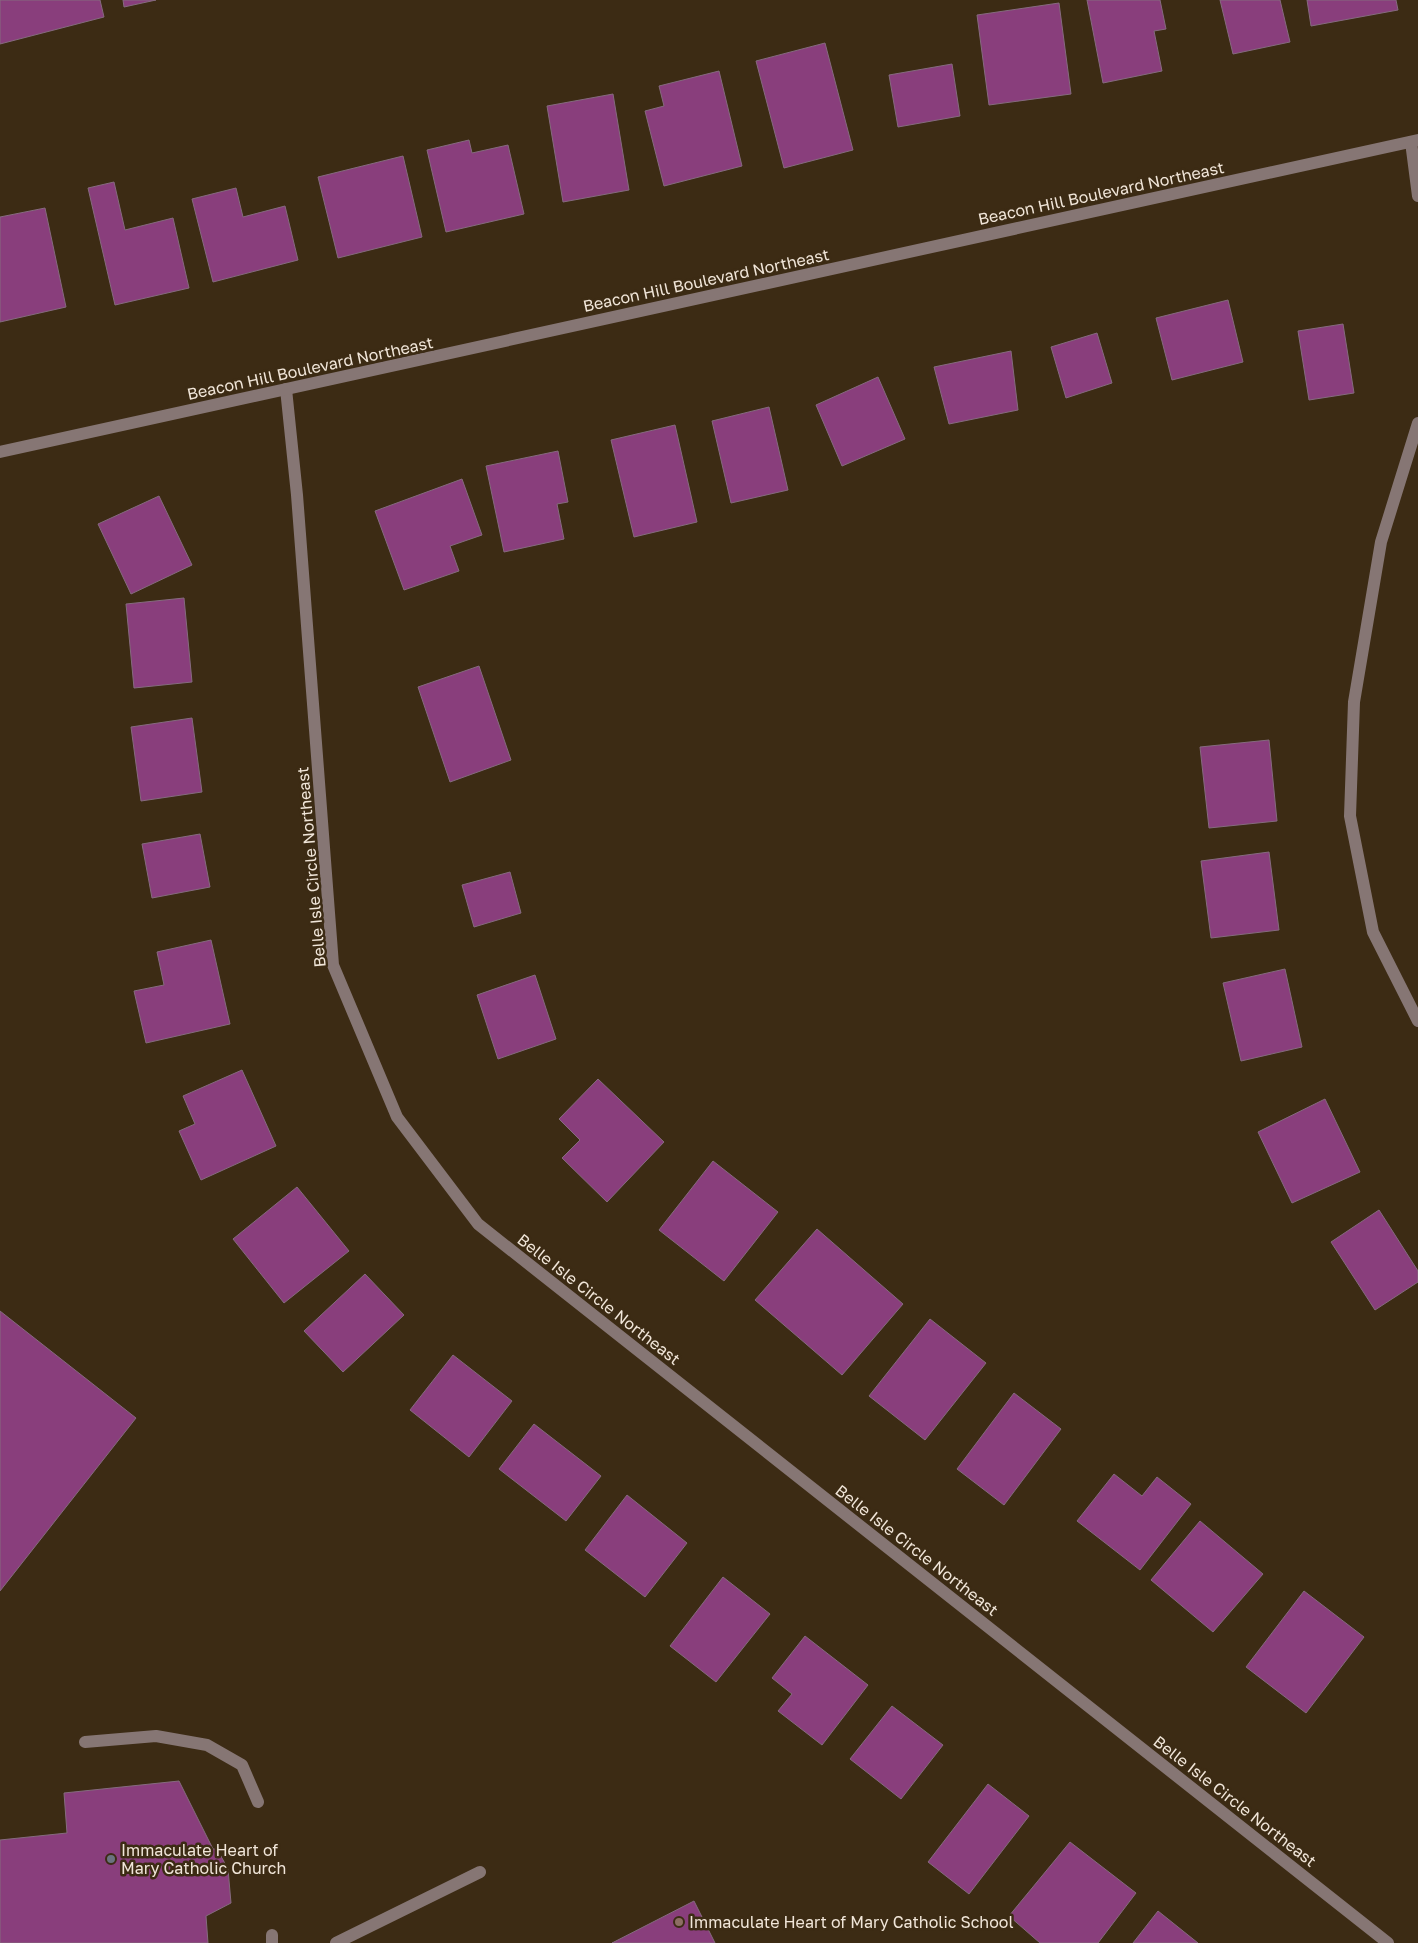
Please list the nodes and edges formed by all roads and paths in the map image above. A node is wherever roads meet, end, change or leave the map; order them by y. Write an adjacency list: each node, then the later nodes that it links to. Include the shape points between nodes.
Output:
1 (1414, 141): 2 (street); 3 (street, Beacon Hill Boulevard Northeast)
2 (1418, 196)
3 (286, 390): 5 (street, Beacon Hill Boulevard Northeast); 11 (street, Belle Isle Circle Northeast, via 333,966 397,1117 478,1224)
4 (1418, 423): 6 (street, via 1381,542 1354,702 1350,816 1373,932)
5 (0, 452)
6 (1418, 1021)
7 (85, 1742): 8 (street, via 156,1736 208,1745 242,1765)
8 (258, 1802)
9 (480, 1872): 10 (street)
10 (336, 1943)
11 (1388, 1943)

